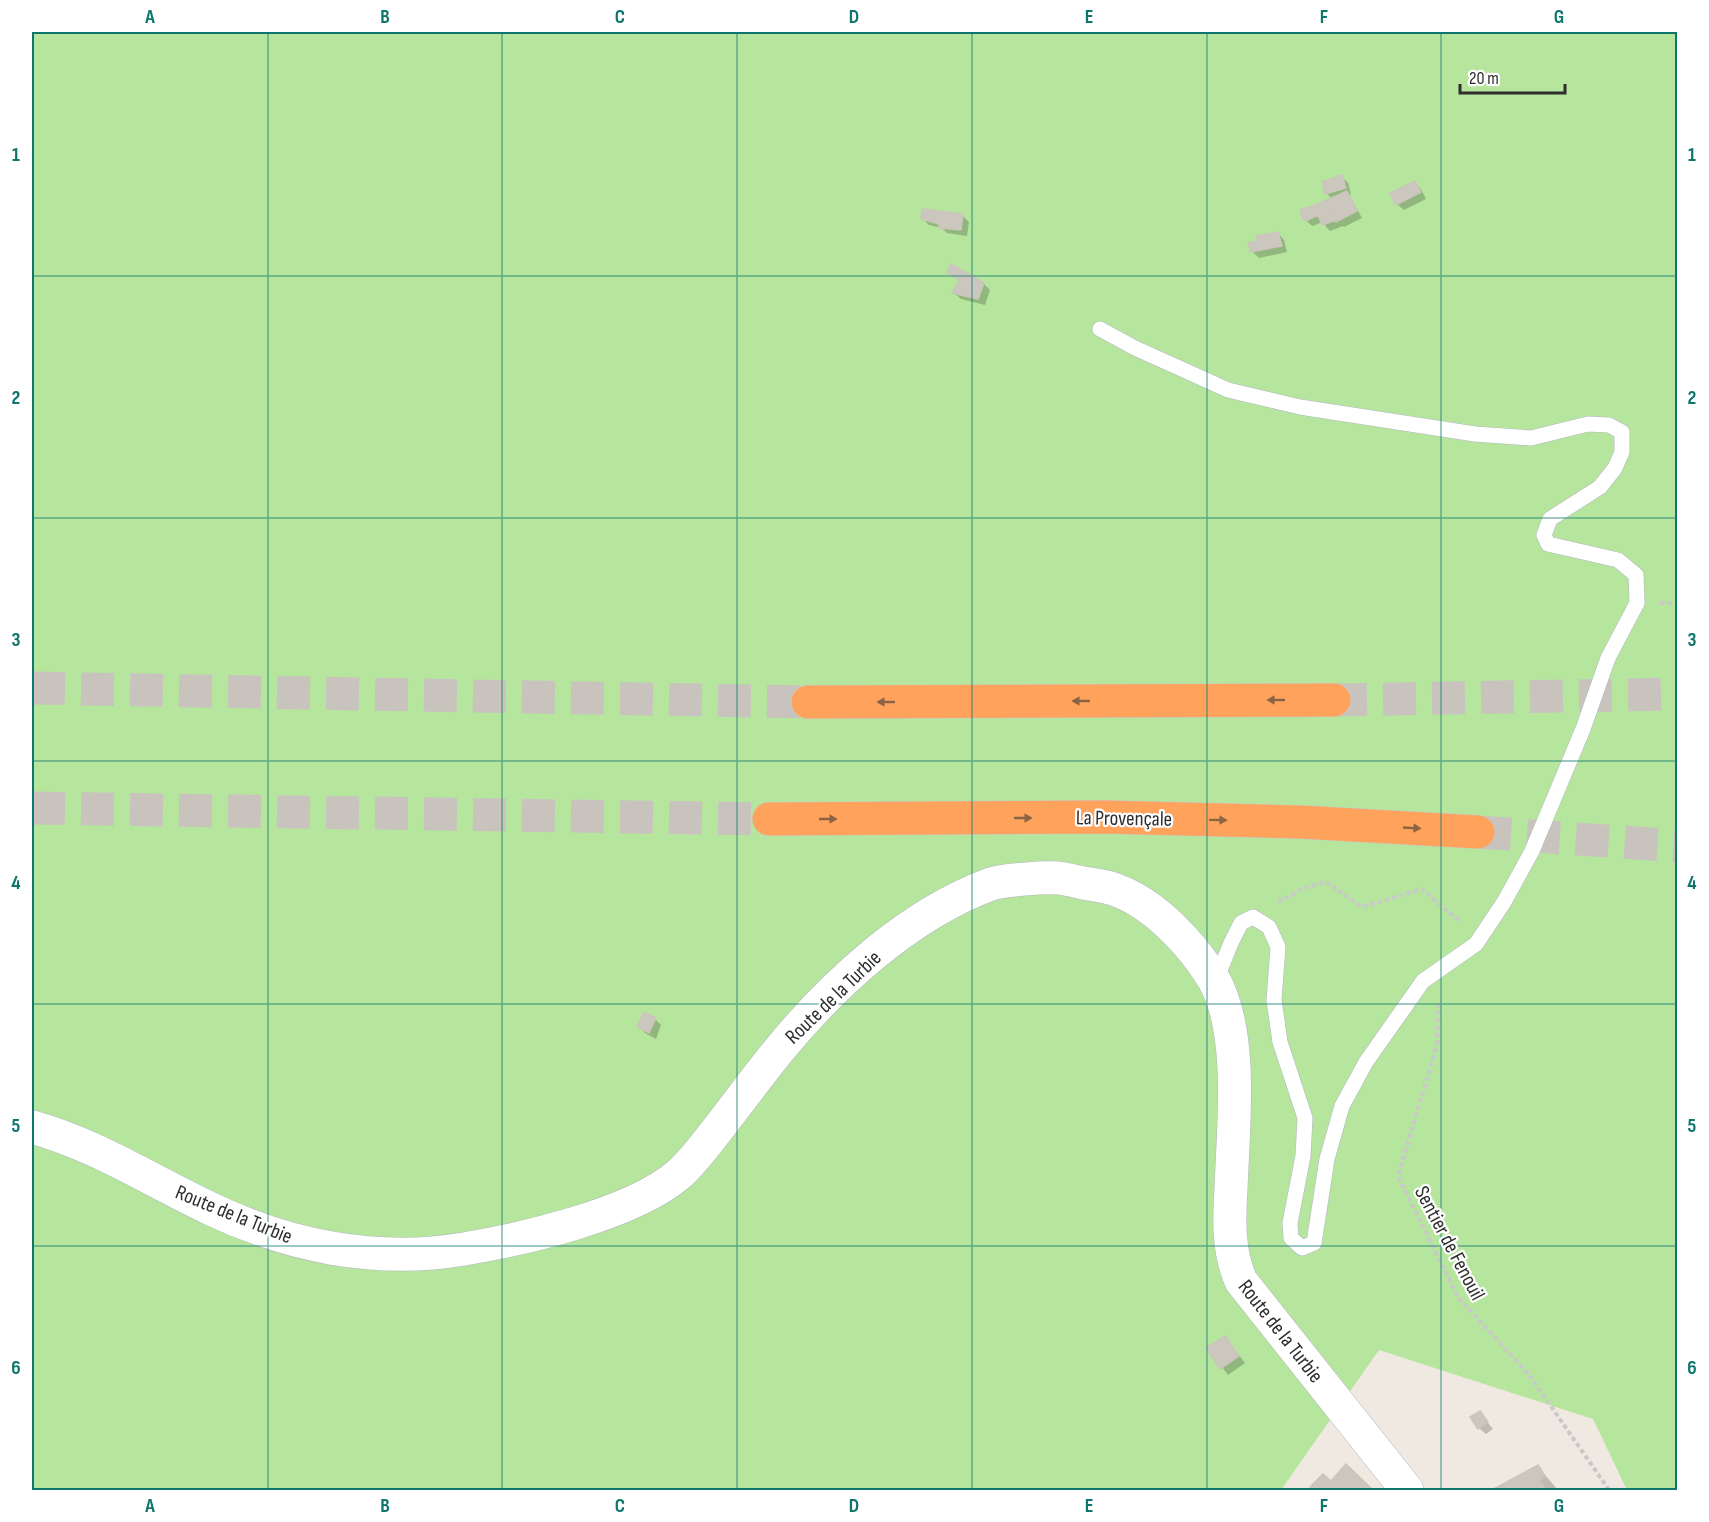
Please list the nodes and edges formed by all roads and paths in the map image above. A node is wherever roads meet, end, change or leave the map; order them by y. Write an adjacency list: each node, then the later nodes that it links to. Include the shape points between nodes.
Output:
1 (1100, 329): 7 (lane, via 1228,390 1300,407 1475,434 1531,438 1588,424 1609,425 1622,432 1622,452 1615,468 1600,487 1550,519 1544,534 1548,544 1618,560 1636,575 1637,603 1608,658 1532,851 1476,944)
2 (1334, 700): 3 (highway, one-way to 3)
3 (808, 702)
4 (769, 819): 5 (highway, La Provençale, one-way to 5, via 1105,817)
5 (1478, 832)
6 (1253, 917): 7 (path, via 1304,888 1326,882 1362,907 1422,889 1462,923); 8 (lane, via 1269,927 1278,947 1274,1000 1280,1042 1305,1118 1303,1156 1290,1223 1291,1238 1302,1248 1314,1242 1327,1159 1342,1106 1366,1062 1423,981); 9 (lane, via 1241,923)
7 (1465, 951): 8 (lane)
8 (1441, 968): 12 (path, Sentier de Fenouil, via 1437,1045 1398,1176 1458,1297 1530,1376)
9 (1215, 982): 10 (main road, Route de la Turbie, via 1164,917 1117,890 1057,878 995,883 942,907 881,948 847,977 778,1051 704,1147 675,1177 641,1198 583,1220 503,1241 421,1255 341,1250 271,1233 212,1209 83,1145); 11 (main road, Route de la Turbie, via 1226,1010 1233,1048 1229,1220 1235,1268 1255,1300)
10 (32, 1127)
11 (1407, 1491)
12 (1609, 1491)

